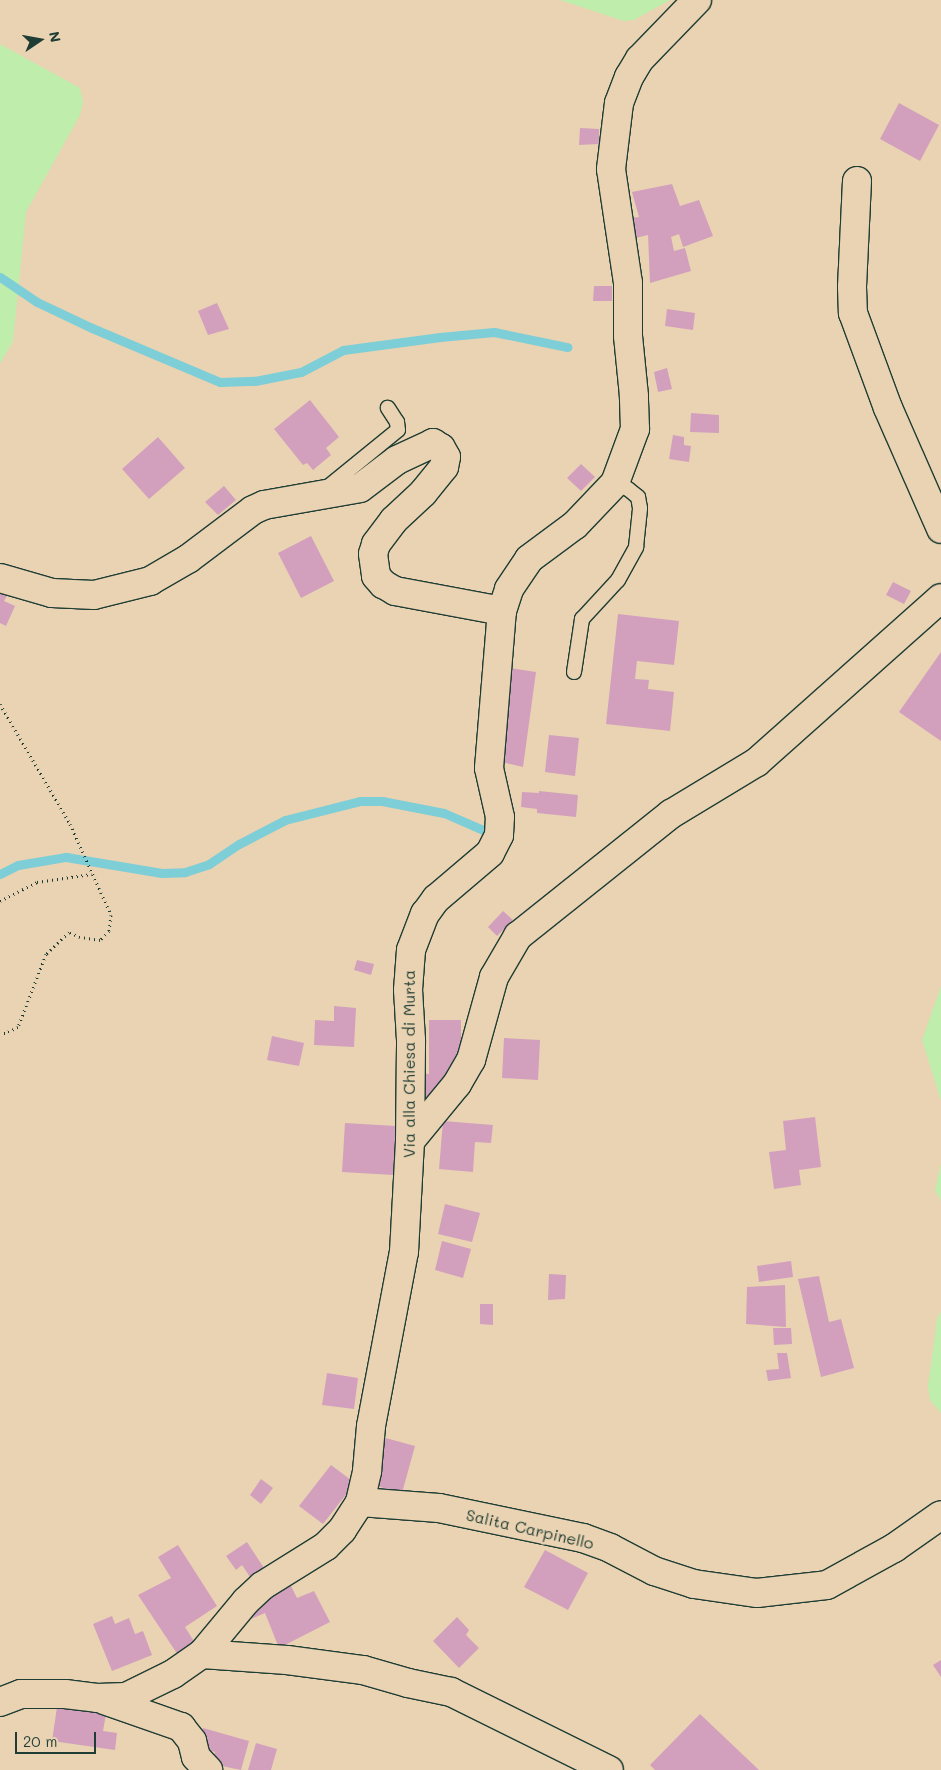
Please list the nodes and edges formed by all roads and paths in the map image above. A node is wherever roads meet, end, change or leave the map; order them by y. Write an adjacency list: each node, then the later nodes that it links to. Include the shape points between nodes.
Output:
1 (697, 0): 4 (street, Via alla Chiesa di Murta, via 640,60 619,103 611,169 628,283 634,429)
2 (857, 181): 6 (street, via 852,287 854,313 888,408)
3 (388, 408): 5 (lane, via 398,430)
4 (615, 483): 9 (street, Via alla Chiesa di Murta, via 575,525 529,559 509,589); 10 (lane, via 638,497 636,547 618,580 582,620)
5 (315, 496): 7 (street, via 252,510 188,559 150,581 94,595 52,593); 9 (street, via 360,488 397,460 433,443 441,448 446,458 440,474 394,520 376,544 373,554 376,576 395,590)
6 (941, 529)
7 (0, 578)
8 (940, 598): 15 (street, via 756,762 671,814 518,936 494,977 471,1060 457,1084)
9 (502, 611): 15 (street, Via alla Chiesa di Murta, via 489,768 500,817 499,835 490,853 436,899 425,914 411,950 408,990)
10 (574, 672)
11 (0, 704): 12 (path, via 70,824)
12 (91, 874): 13 (path, via 37,882); 14 (path, via 111,915 109,930 100,940 68,932 46,954 18,1027)
13 (0, 901)
14 (0, 1032)
15 (410, 1141): 16 (street, Via alla Chiesa di Murta, via 404,1252)
16 (360, 1502): 17 (street, Salita Carpinello, via 439,1508 583,1538 654,1571 694,1584 757,1593 827,1585 894,1548); 18 (street, Via alla Chiesa di Murta, via 342,1530 326,1546 262,1586)
17 (941, 1515)
18 (202, 1654): 19 (street, Via alla Chiesa di Murta, via 173,1674 126,1696); 22 (street, via 363,1670 451,1692)
19 (98, 1698): 20 (street, Via alla Chiesa di Murta, via 21,1694); 21 (street, via 181,1727 192,1741 196,1757)
20 (0, 1702)
21 (208, 1770)
22 (609, 1770)

